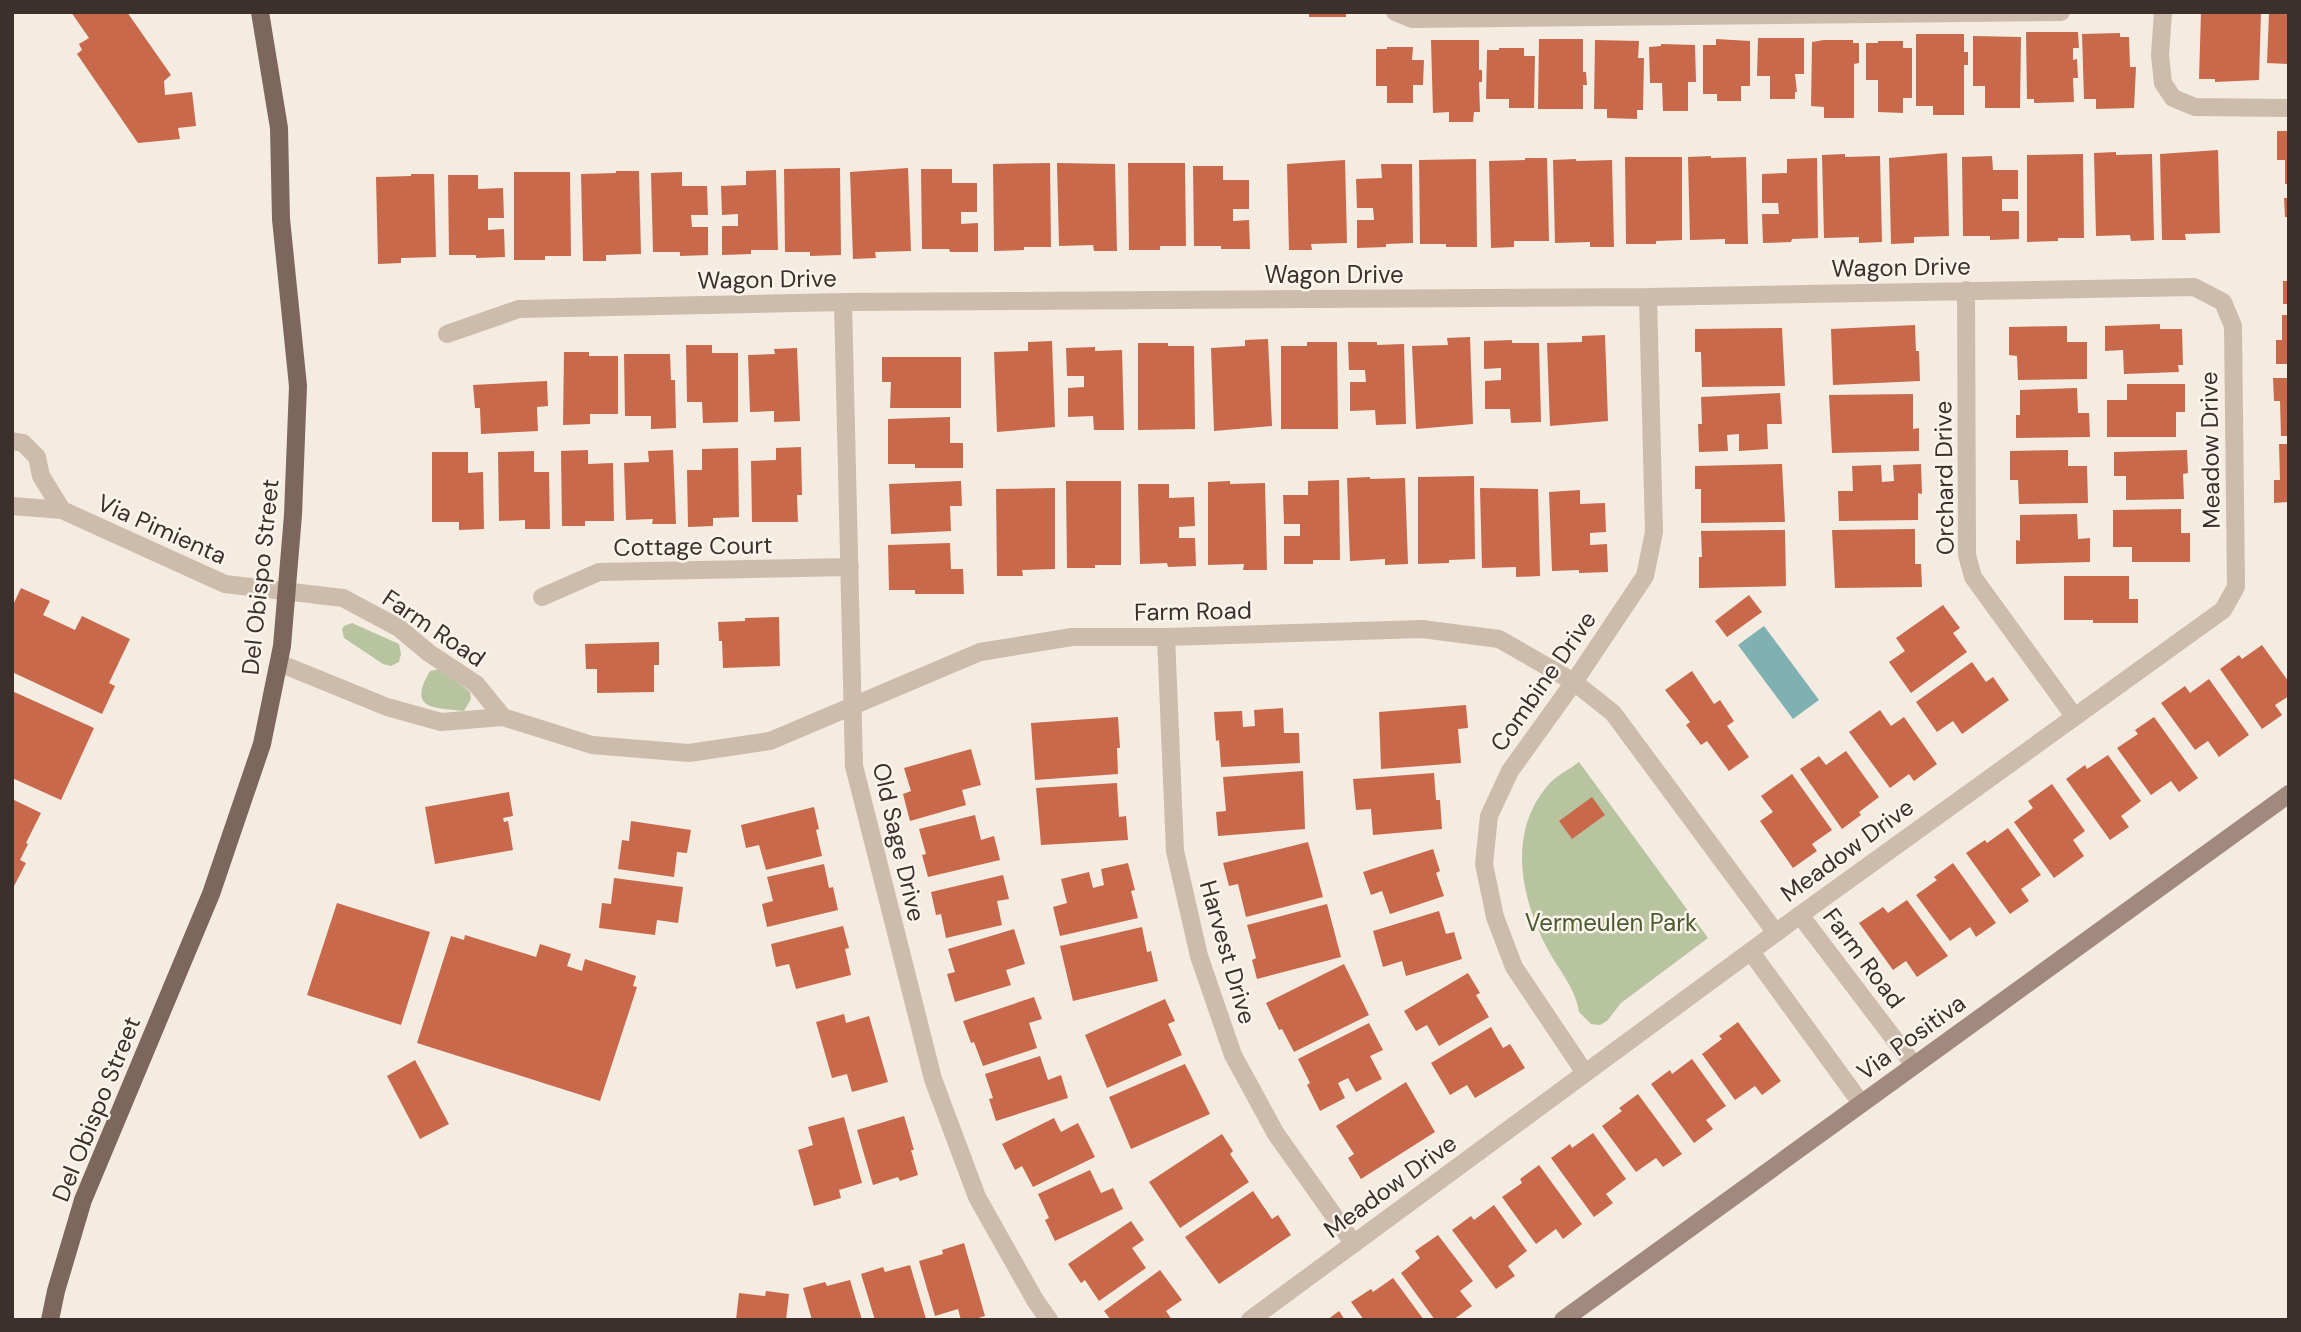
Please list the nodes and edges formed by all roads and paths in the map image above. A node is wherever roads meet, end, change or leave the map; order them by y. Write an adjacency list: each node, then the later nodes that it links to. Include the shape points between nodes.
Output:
1 (261, 12): 15 (main road, Del Obispo Street, via 279,128 281,219 298,386)
2 (1395, 12): 3 (street, via 1412,19)
3 (2061, 12)
4 (2163, 12): 5 (street, via 2163,83 2173,98 2195,107)
5 (2289, 108)
6 (1966, 290): 7 (street, Wagon Drive); 9 (street, Wagon Drive, via 2194,287); 21 (street, Orchard Drive, via 1967,555 1973,577)
7 (1648, 297): 8 (street, Wagon Drive); 19 (street, Combine Drive, via 1654,532 1645,576)
8 (843, 302): 10 (street, Wagon Drive, via 519,309); 14 (street, Old Sage Drive)
9 (2223, 302): 21 (street, Meadow Drive, via 2233,326 2236,587 2223,610)
10 (447, 334)
11 (12, 441): 13 (street, Via Pimienta, via 23,443 37,457 41,476)
12 (12, 506): 13 (street, Via Pimienta)
13 (62, 510): 15 (street, Via Pimienta, via 225,584)
14 (850, 567): 16 (street, Cottage Court, via 599,572); 20 (street, Old Sage Drive)
15 (285, 590): 18 (main road, Del Obispo Street); 22 (street, Farm Road, via 343,598 399,628 476,684)
16 (542, 597)
17 (1166, 637): 19 (street, Farm Road, via 1422,629 1499,639); 20 (street, Farm Road, via 1072,637 981,652); 30 (street, Harvest Drive, via 1175,851 1199,956 1233,1055 1276,1134)
18 (279, 663): 22 (street, Farm Road, via 387,707 441,722); 31 (main road, Del Obispo Street, via 262,744 211,894 83,1200)
19 (1574, 682): 25 (street, Farm Road, via 1613,713); 28 (street, Combine Drive, via 1510,771 1489,816 1484,864 1495,917 1514,967)
20 (853, 708): 22 (street, Farm Road, via 770,741 689,753 592,745); 32 (street, Old Sage Drive, via 854,766 933,1079 977,1197)
21 (2074, 716): 24 (street, Meadow Drive)
22 (503, 717)
23 (2289, 794): 27 (street, Via Positiva)
24 (1800, 915): 25 (street, Meadow Drive); 27 (street, Farm Road)
25 (1776, 933): 26 (street, Meadow Drive)
26 (1751, 952): 28 (street, Meadow Drive); 29 (street)
27 (1914, 1065): 29 (street, Via Positiva)
28 (1585, 1073): 30 (street, Meadow Drive)
29 (1861, 1103): 34 (street, Via Positiva)
30 (1354, 1244): 33 (street, Meadow Drive)
31 (50, 1320)
32 (1049, 1320)
33 (1250, 1320)
34 (1563, 1320)

